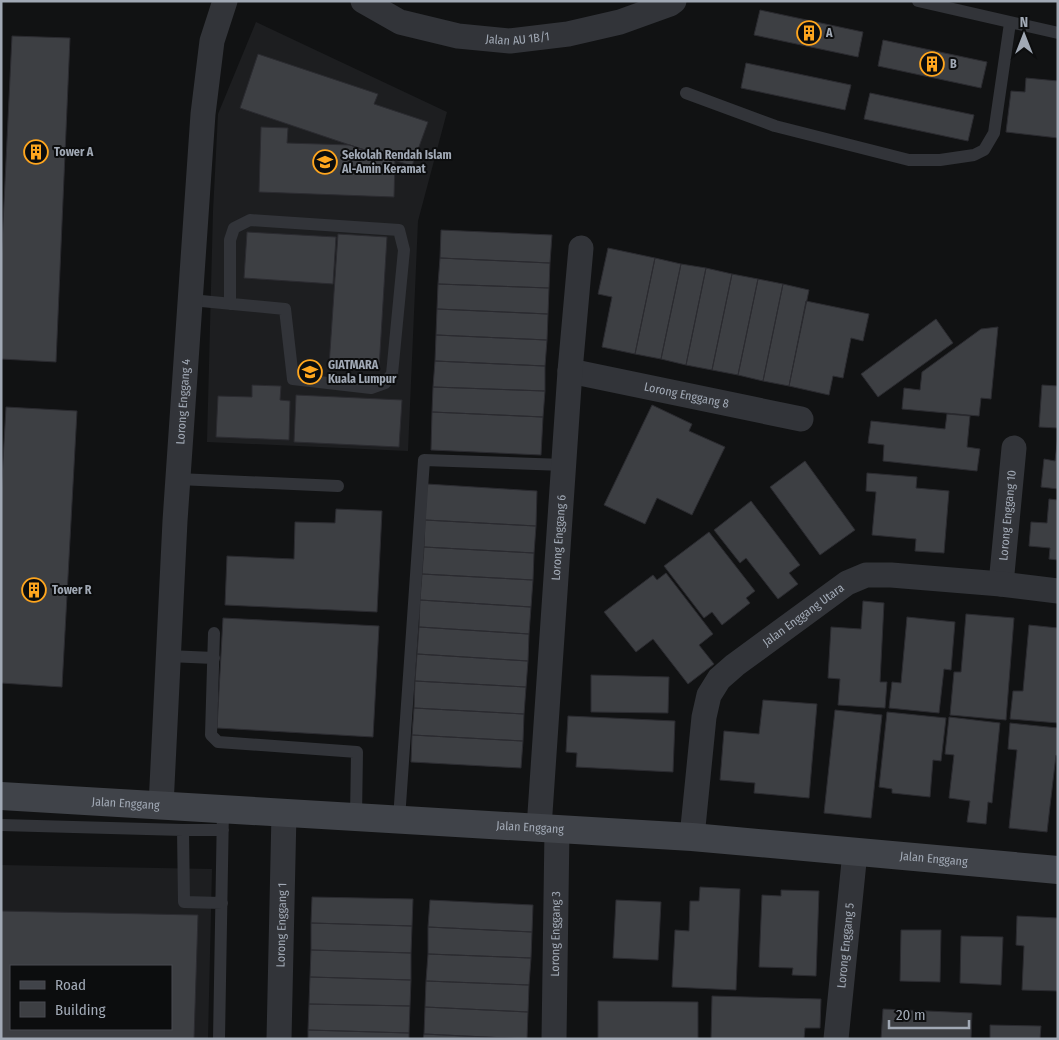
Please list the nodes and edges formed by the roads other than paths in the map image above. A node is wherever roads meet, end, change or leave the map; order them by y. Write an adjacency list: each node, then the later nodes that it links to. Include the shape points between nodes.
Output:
1 (225, 1): 9 (street, Lorong Enggang 4, via 212,41 203,114)
2 (363, 1): 3 (street, Jalan AU 1B/1, via 400,22 458,36 510,41 568,34 620,22)
3 (674, 1)
4 (918, 1): 5 (lane)
5 (1010, 23): 6 (lane); 7 (lane, via 994,133 984,150 974,155 910,160 775,126)
6 (1058, 33)
7 (686, 93)
8 (581, 248): 11 (street, Lorong Enggang 6)
9 (191, 300): 10 (lane); 15 (street, Lorong Enggang 4)
10 (230, 304): 10 (lane, via 230,240 234,228 250,220 399,230 404,250 392,374 385,384 371,388 293,379 285,309)
11 (570, 372): 12 (street, Lorong Enggang 8); 14 (street, Lorong Enggang 6)
12 (801, 420)
13 (1014, 448): 17 (street, Lorong Enggang 10)
14 (564, 465): 26 (lane, via 424,460); 29 (street, Lorong Enggang 6)
15 (178, 479): 16 (lane); 20 (street, Lorong Enggang 4)
16 (338, 486)
17 (1001, 584): 18 (street, Jalan Enggang Utara); 31 (street, Jalan Enggang Utara, via 891,574 866,575 847,583 735,665 719,679 709,695)
18 (1058, 591)
19 (214, 633): 21 (lane)
20 (168, 656): 21 (lane); 23 (street, Lorong Enggang 4)
21 (214, 658): 25 (lane, via 211,735 218,742 357,752)
22 (1, 796): 23 (main road, Jalan Enggang)
23 (161, 806): 27 (main road, Jalan Enggang)
24 (284, 813): 25 (main road, Jalan Enggang); 27 (main road, Jalan Enggang); 36 (street, Lorong Enggang 1)
25 (356, 817): 26 (main road, Jalan Enggang)
26 (399, 819): 29 (main road, Jalan Enggang)
27 (223, 820): 30 (lane); 34 (lane)
28 (1, 825): 30 (lane)
29 (548, 828): 31 (main road, Jalan Enggang); 37 (street, Lorong Enggang 3)
30 (183, 830): 34 (lane, via 184,902)
31 (692, 837): 32 (main road, Jalan Enggang)
32 (854, 852): 33 (main road, Jalan Enggang); 38 (street, Lorong Enggang 5)
33 (1058, 870)
34 (222, 903): 35 (lane)
35 (219, 1039)
36 (279, 1039)
37 (554, 1039)
38 (836, 1039)

